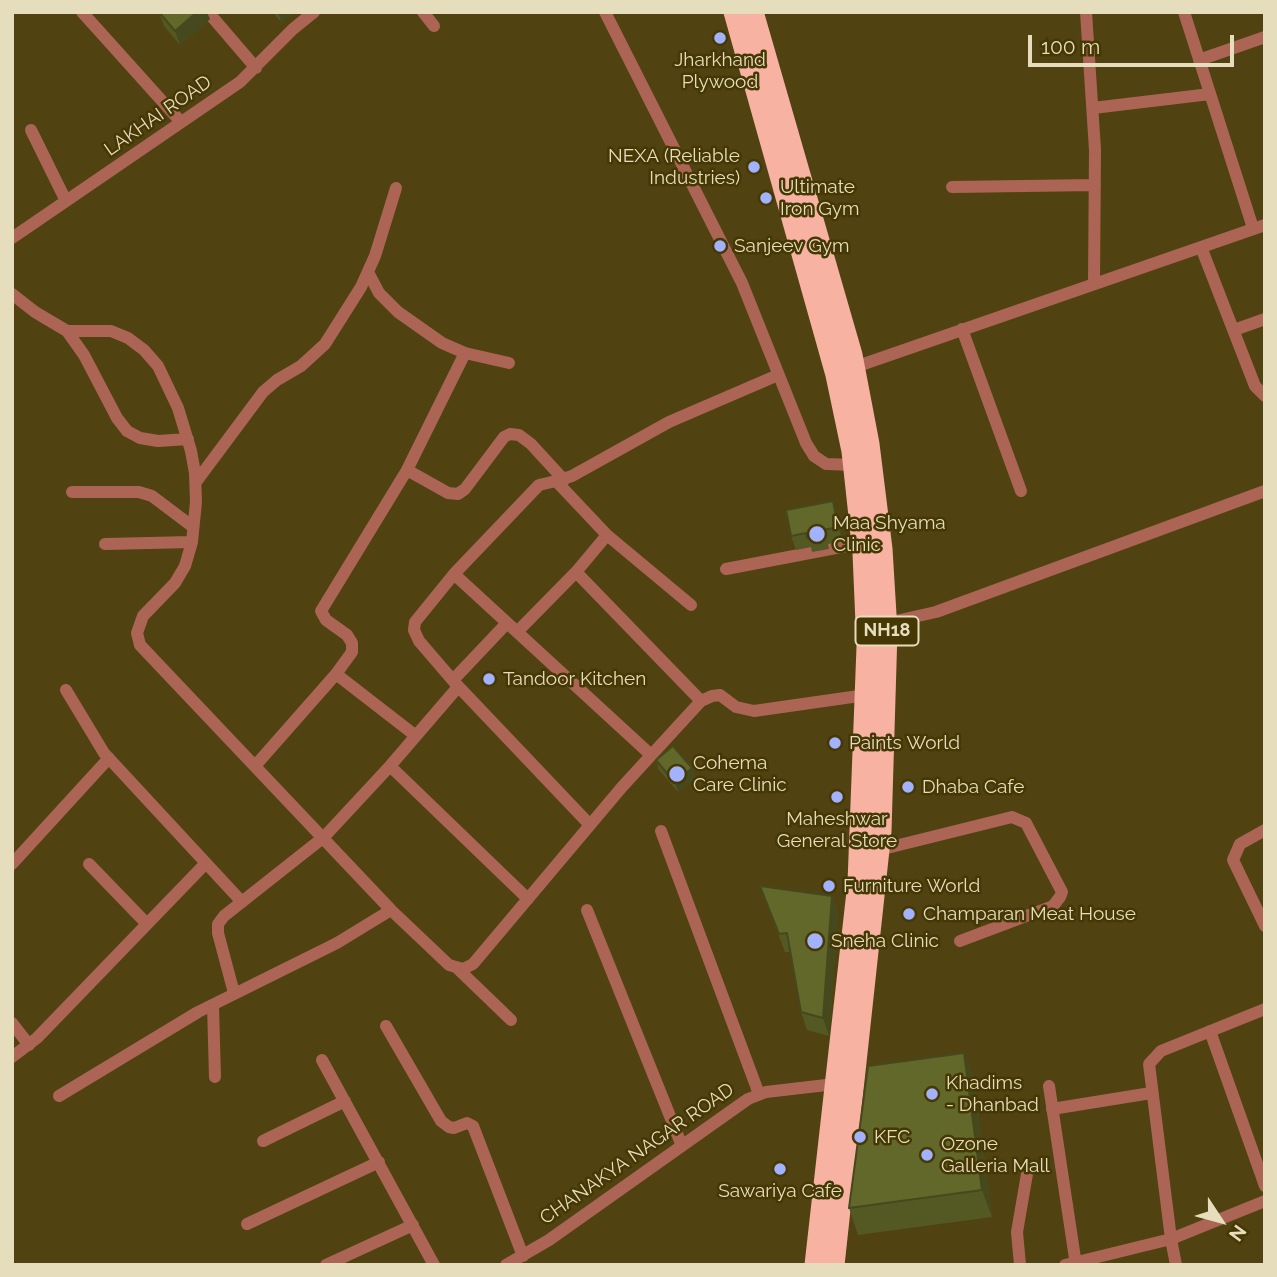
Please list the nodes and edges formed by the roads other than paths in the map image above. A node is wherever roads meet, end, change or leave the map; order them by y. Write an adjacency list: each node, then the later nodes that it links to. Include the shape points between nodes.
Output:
1 (82, 12): 16 (street)
2 (208, 12): 13 (street)
3 (314, 12): 13 (street, LAKHAI ROAD)
4 (423, 12): 10 (street)
5 (605, 12): 35 (street, via 742,283)
6 (733, 12): 38 (highway, NH18, via 836,376)
7 (753, 12): 34 (highway, NH18)
8 (1086, 12): 15 (street)
9 (1184, 12): 12 (street)
10 (434, 26)
11 (1265, 37): 12 (street)
12 (1199, 60): 14 (street)
13 (256, 68): 16 (street, LAKHAI ROAD)
14 (1210, 94): 15 (street); 22 (street)
15 (1093, 108): 18 (street)
16 (181, 121): 21 (street, LAKHAI ROAD)
17 (31, 130): 21 (street)
18 (1095, 185): 19 (street); 26 (street)
19 (952, 187)
20 (396, 188): 25 (street)
21 (66, 201): 23 (street, LAKHAI ROAD)
22 (1259, 227): 24 (street)
23 (12, 239)
24 (1201, 247): 26 (street); 30 (street)
25 (368, 272): 32 (street, via 379,293 398,312); 41 (street, via 325,344 263,392)
26 (1094, 284): 29 (street)
27 (12, 294): 31 (street)
28 (1265, 319): 30 (street)
29 (962, 329): 34 (street); 42 (street)
30 (1234, 330): 36 (street, via 1255,386)
31 (66, 331): 37 (street, via 127,431 158,441); 37 (street, via 111,331 144,350 166,382)
32 (465, 353): 33 (street); 39 (street)
33 (509, 363)
34 (855, 367): 54 (highway, NH18, via 877,494)
35 (778, 374): 38 (street, via 814,456 826,464); 40 (street, via 669,422)
36 (1265, 396)
37 (188, 439): 41 (street)
38 (854, 465): 49 (highway, NH18)
39 (407, 470): 40 (street, via 458,494 510,434 531,444); 56 (street, via 321,611 352,643 352,652)
40 (560, 480): 46 (street); 52 (street, via 538,485)
41 (195, 483): 45 (street)
42 (1021, 491)
43 (1265, 491): 54 (street, via 936,612)
44 (72, 492): 45 (street, via 139,492 152,496)
45 (193, 527): 47 (street)
46 (607, 535): 51 (street); 53 (street)
47 (192, 542): 48 (street); 64 (street, via 186,566 175,583 143,616 137,633 140,645)
48 (106, 544)
49 (862, 544): 50 (street); 54 (highway, NH18)
50 (726, 569)
51 (576, 572): 55 (street); 60 (street)
52 (454, 574): 55 (street); 57 (street, via 421,611 414,630)
53 (691, 605)
54 (877, 625): 59 (highway, NH18); 70 (highway, NH18)
55 (512, 627): 57 (street); 62 (street)
56 (336, 674): 61 (street); 64 (street)
57 (456, 684): 61 (street); 66 (street)
58 (66, 690): 63 (street)
59 (866, 695): 60 (street, via 754,712 736,707 720,695); 93 (highway, NH18, via 858,883)
60 (701, 701): 62 (street)
61 (416, 736): 65 (street)
62 (651, 755): 66 (street)
63 (109, 758): 71 (street); 72 (street)
64 (255, 766): 69 (street)
65 (390, 766): 69 (street); 74 (street)
66 (590, 825): 74 (street)
67 (1265, 830): 79 (street, via 1240,844 1233,860)
68 (661, 831): 96 (street)
69 (324, 836): 75 (street); 76 (street)
70 (879, 850): 80 (street, via 1012,817 1026,823 1062,892 1060,897 1053,906); 115 (highway, NH18)
71 (206, 863): 75 (street); 78 (street)
72 (12, 864)
73 (89, 864): 78 (street)
74 (528, 899): 81 (street, via 473,964)
75 (242, 902): 82 (street, via 218,924)
76 (391, 910): 81 (street); 82 (street, via 337,943)
77 (587, 910): 101 (street)
78 (147, 924): 89 (street)
79 (1265, 926)
80 (960, 941)
81 (457, 968): 85 (street)
82 (234, 993): 83 (street)
83 (213, 1004): 92 (street); 97 (street)
84 (1265, 1010): 88 (street)
85 (511, 1020)
86 (12, 1023): 89 (street)
87 (386, 1026): 109 (street, via 441,1121 454,1128 467,1123 473,1126)
88 (1210, 1031): 95 (street, via 1153,1058 1149,1065); 104 (street)
89 (30, 1045): 90 (street)
90 (12, 1057)
91 (322, 1060): 98 (street)
92 (215, 1077)
93 (835, 1084): 96 (street, CHANAKYA NAGAR ROAD); 114 (highway, NH18)
94 (1049, 1086): 99 (street)
95 (1151, 1093): 99 (street); 108 (street)
96 (759, 1094): 101 (street, CHANAKYA NAGAR ROAD)
97 (59, 1096)
98 (345, 1101): 100 (street); 102 (street)
99 (1052, 1109): 110 (street)
100 (263, 1141)
101 (682, 1146): 109 (street, CHANAKYA NAGAR ROAD)
102 (379, 1162): 106 (street); 107 (street)
103 (1027, 1174): 116 (street, via 1017,1231)
104 (1265, 1186)
105 (1265, 1201): 108 (street)
106 (247, 1224)
107 (413, 1225): 111 (street); 112 (street)
108 (1171, 1239): 110 (street); 117 (street)
109 (523, 1256): 113 (street, CHANAKYA NAGAR ROAD)
110 (1072, 1264)
111 (326, 1265)
112 (434, 1265)
113 (506, 1265)
114 (815, 1265)
115 (834, 1265)
116 (1020, 1265)
117 (1176, 1265)

